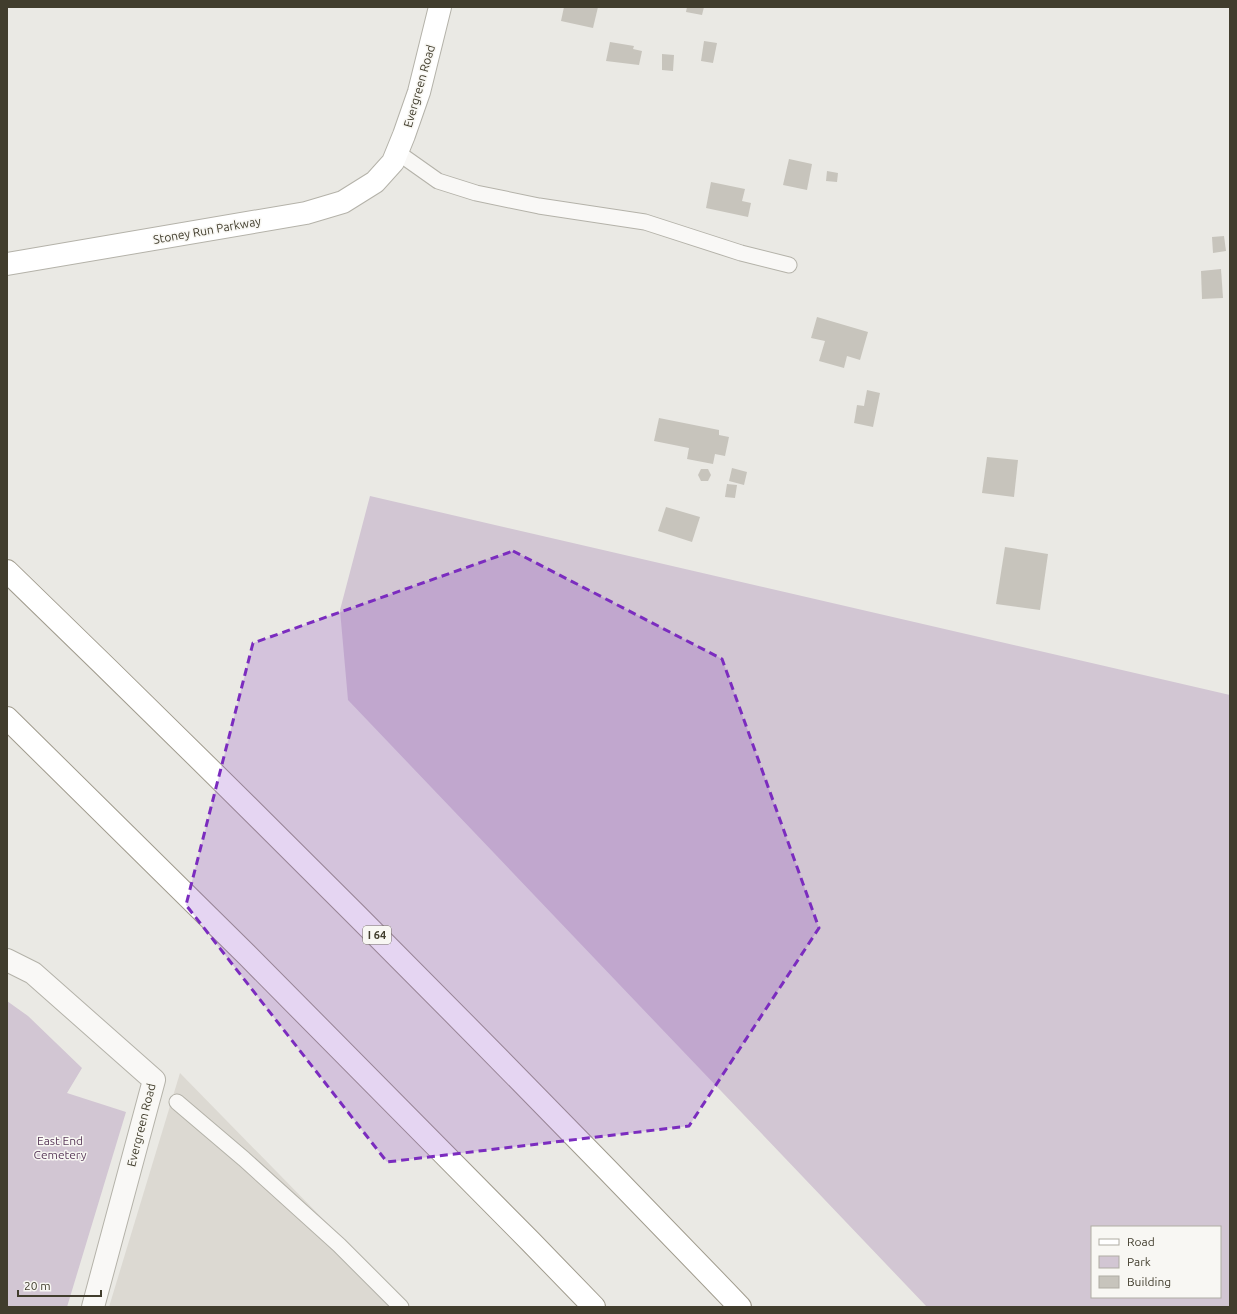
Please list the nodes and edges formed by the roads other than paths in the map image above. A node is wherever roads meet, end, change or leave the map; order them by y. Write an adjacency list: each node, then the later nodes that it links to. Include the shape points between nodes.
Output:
1 (440, 7): 2 (main road, Evergreen Road, via 419,92)
2 (395, 157): 3 (main road, Stoney Run Parkway, via 375,182 343,202 306,213); 4 (lane, via 438,181 476,193 539,206 645,222)
3 (7, 264)
4 (789, 265)
5 (7, 571): 12 (main road, I 64, via 312,869)
6 (7, 718): 11 (main road, via 254,962)
7 (7, 960): 9 (street, Evergreen Road, via 34,973 154,1080)
8 (177, 1102): 10 (lane, via 339,1245)
9 (93, 1307)
10 (401, 1307)
11 (594, 1307)
12 (740, 1307)

